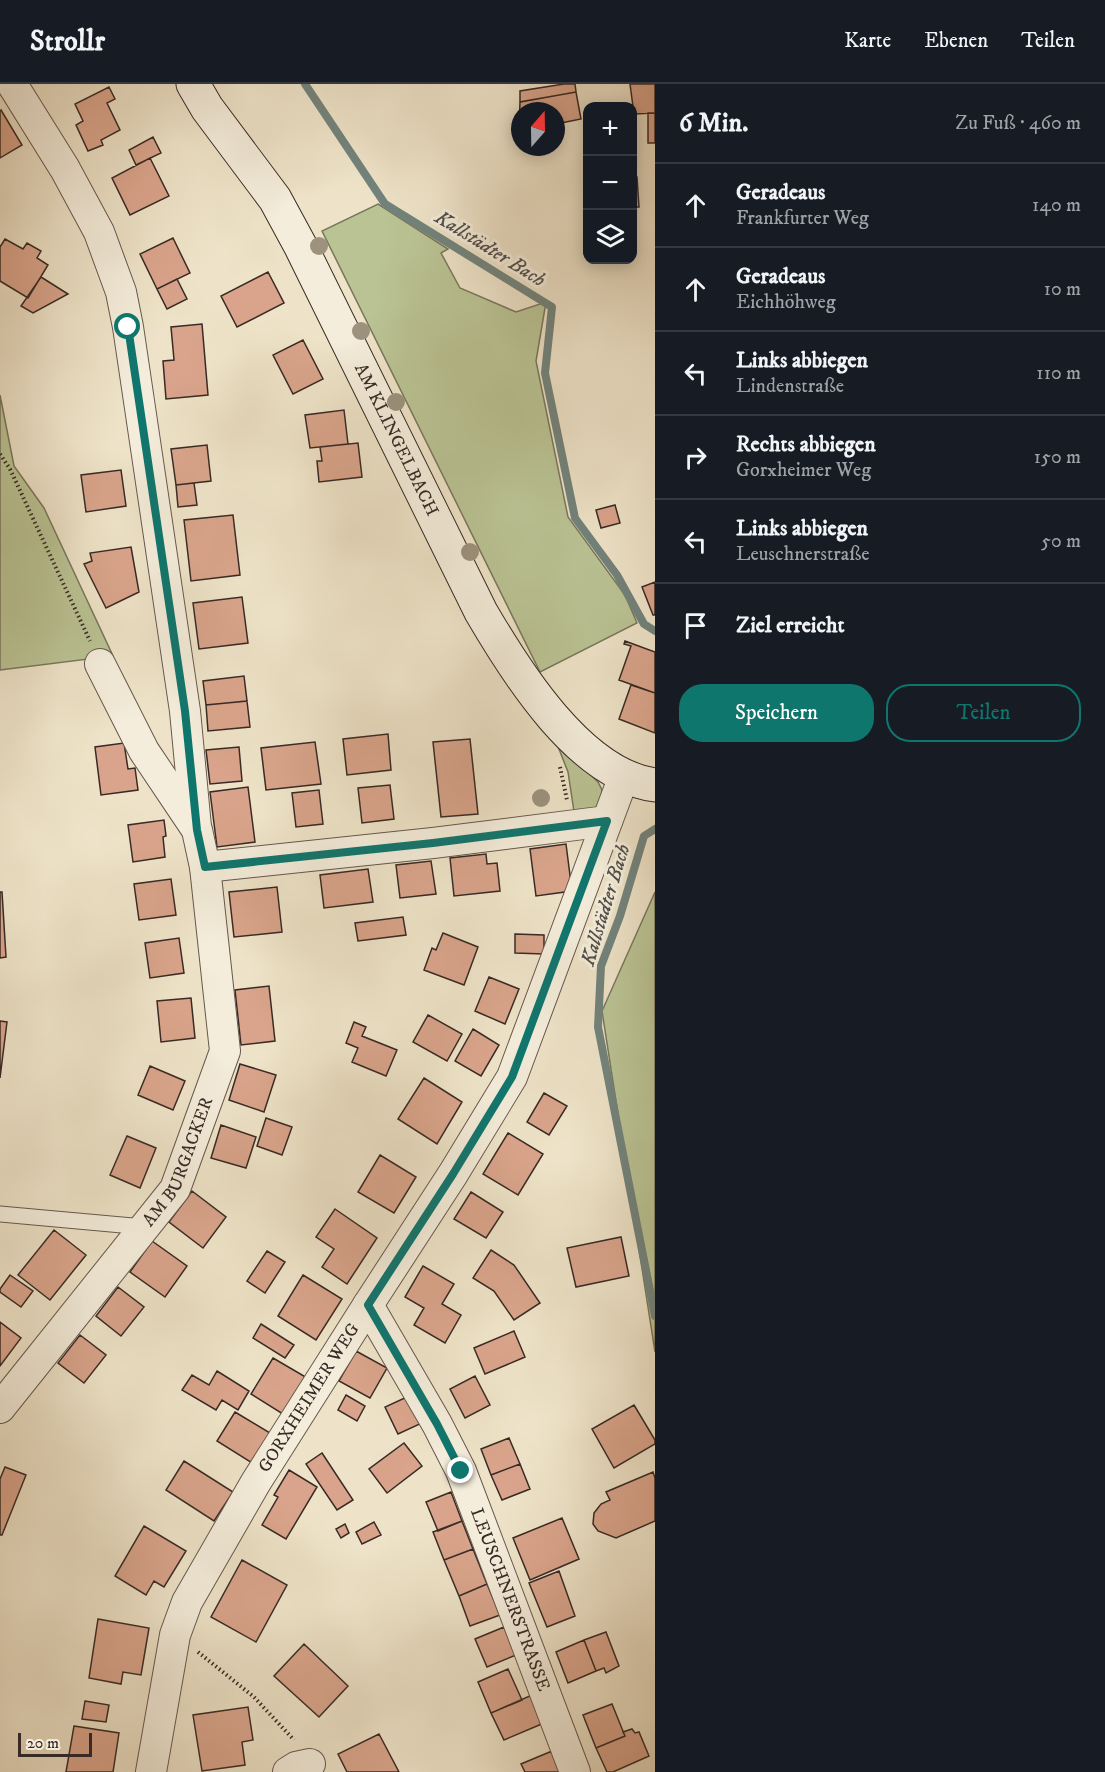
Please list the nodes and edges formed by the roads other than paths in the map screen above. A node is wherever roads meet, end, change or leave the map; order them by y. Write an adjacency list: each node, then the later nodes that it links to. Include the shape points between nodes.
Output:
1 (12, 84): 7 (street, AM BURGACKER, via 99,232 121,291 185,711)
2 (193, 84): 4 (main road, AM KLINGELBACH, via 275,199 506,656 562,728)
3 (100, 664): 7 (street, via 144,751)
4 (624, 776): 5 (main road, AM KLINGELBACH); 6 (street, GORXHEIMER WEG)
5 (655, 785)
6 (607, 821): 8 (street); 11 (street, GORXHEIMER WEG, via 512,1077)
7 (197, 830): 8 (street, AM BURGACKER)
8 (205, 867): 10 (street, AM BURGACKER, via 225,1051 175,1189)
9 (0, 1214): 10 (lane)
10 (144, 1227): 12 (street, AM BURGACKER)
11 (368, 1305): 13 (street, GORXHEIMER WEG, via 251,1491 187,1602 175,1635); 14 (street, LEUSCHNERSTRASSE, via 461,1471)
12 (0, 1408)
13 (151, 1772)
14 (575, 1772)

